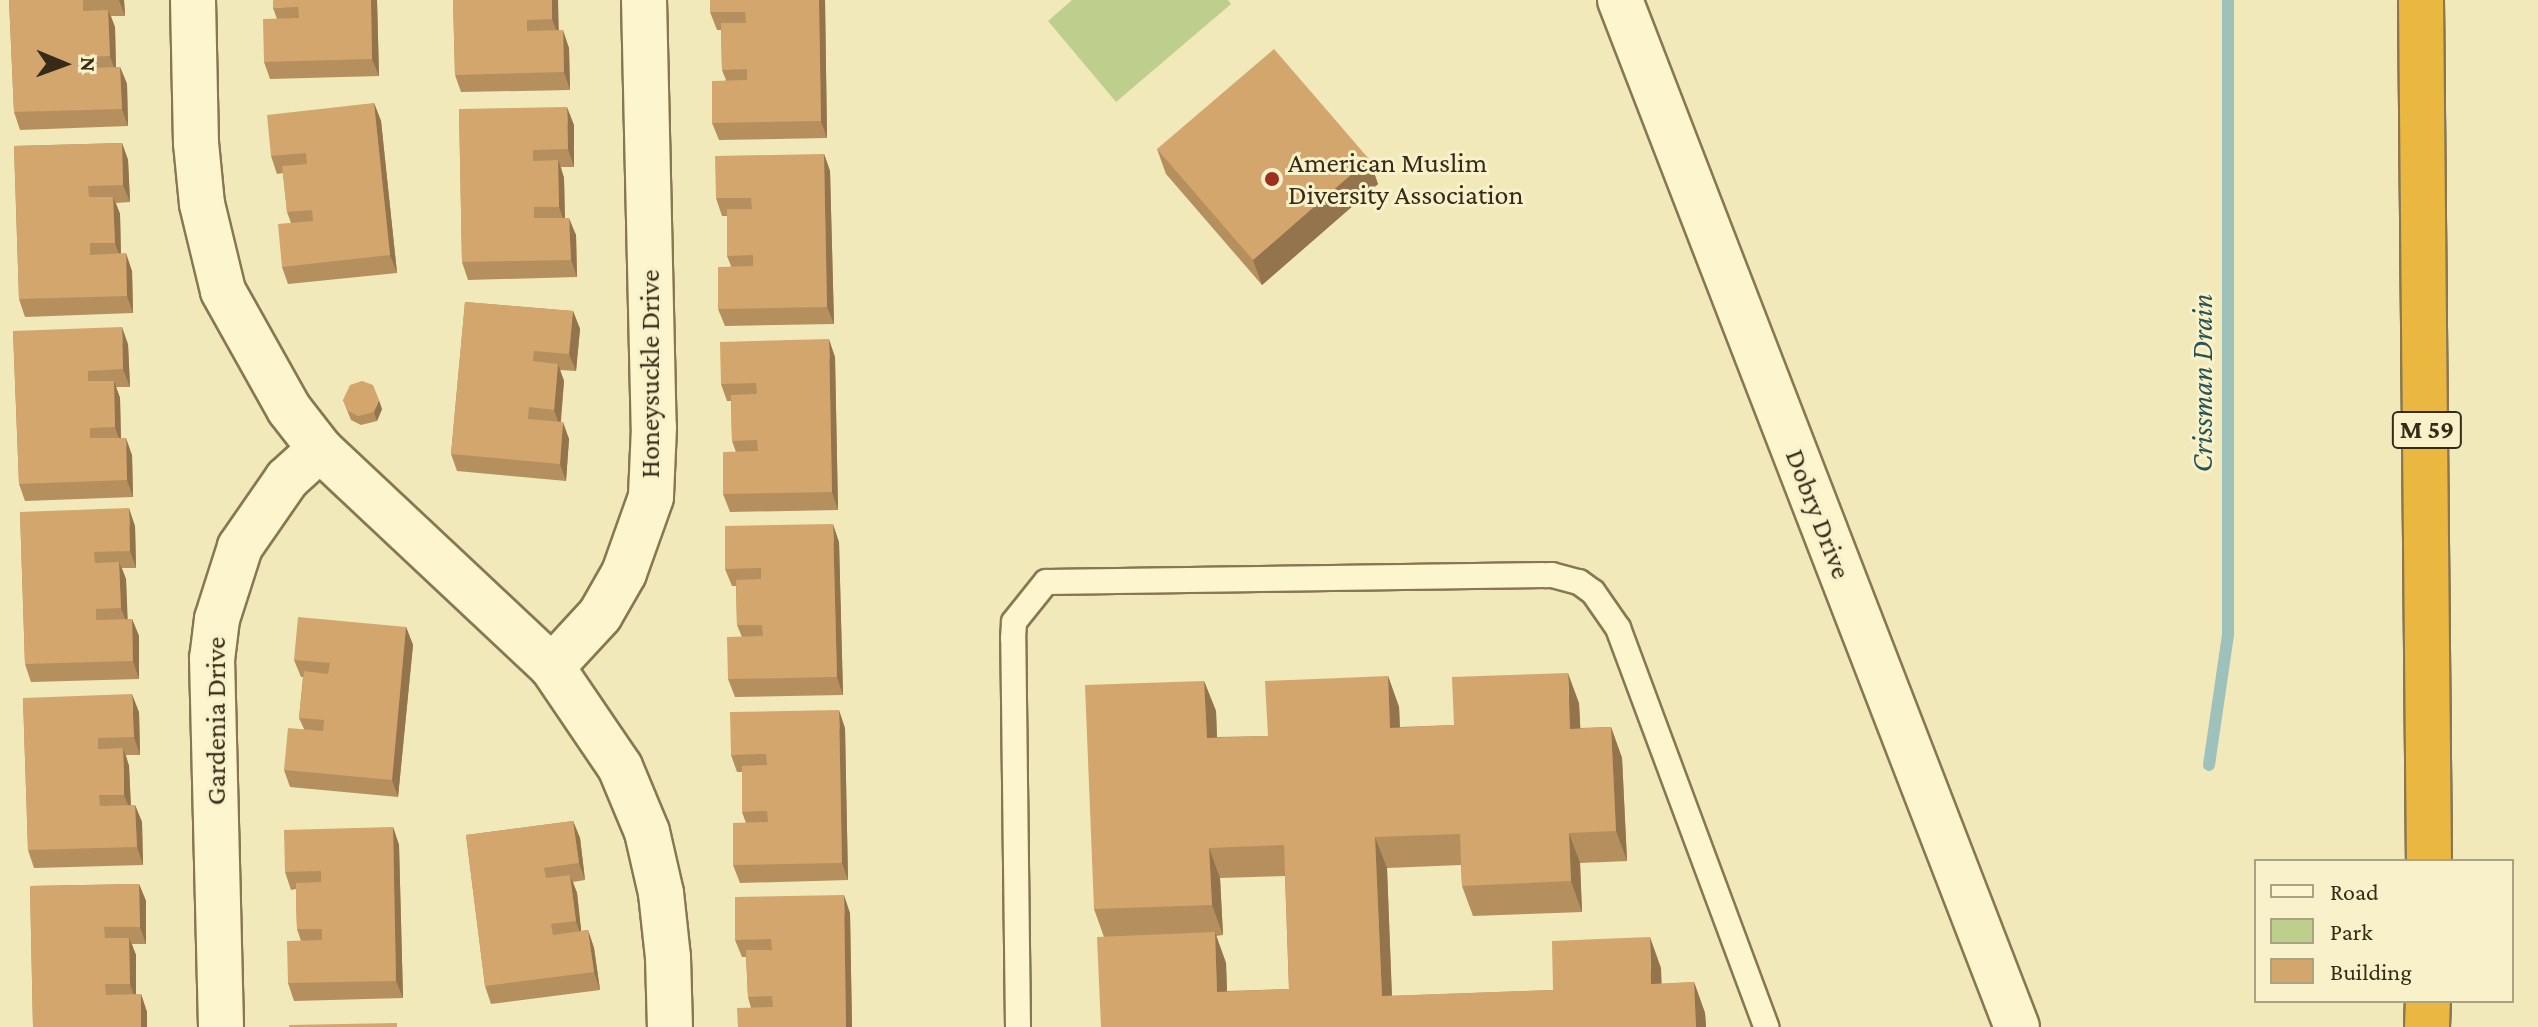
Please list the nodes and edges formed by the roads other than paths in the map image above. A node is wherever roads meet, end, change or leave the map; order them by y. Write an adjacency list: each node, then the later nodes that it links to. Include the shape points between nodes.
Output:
1 (193, 0): 5 (street, via 200,189 223,291 289,409)
2 (644, 0): 6 (street, Honeysuckle Drive, via 651,497 624,573 600,615)
3 (1620, 0): 13 (street, Dobry Drive)
4 (2421, 0): 7 (highway, M 59)
5 (320, 449): 6 (street); 9 (street, Gardenia Drive, via 287,479 240,547 217,619 212,658)
6 (552, 667): 10 (street, via 620,767 647,832 661,893)
7 (2429, 859)
8 (2428, 1003): 14 (highway)
9 (221, 1027)
10 (670, 1027)
11 (1018, 1027): 12 (lane, via 1014,622 1046,582 1552,575 1593,592 1618,628)
12 (1766, 1027)
13 (2017, 1027)
14 (2427, 1027)

